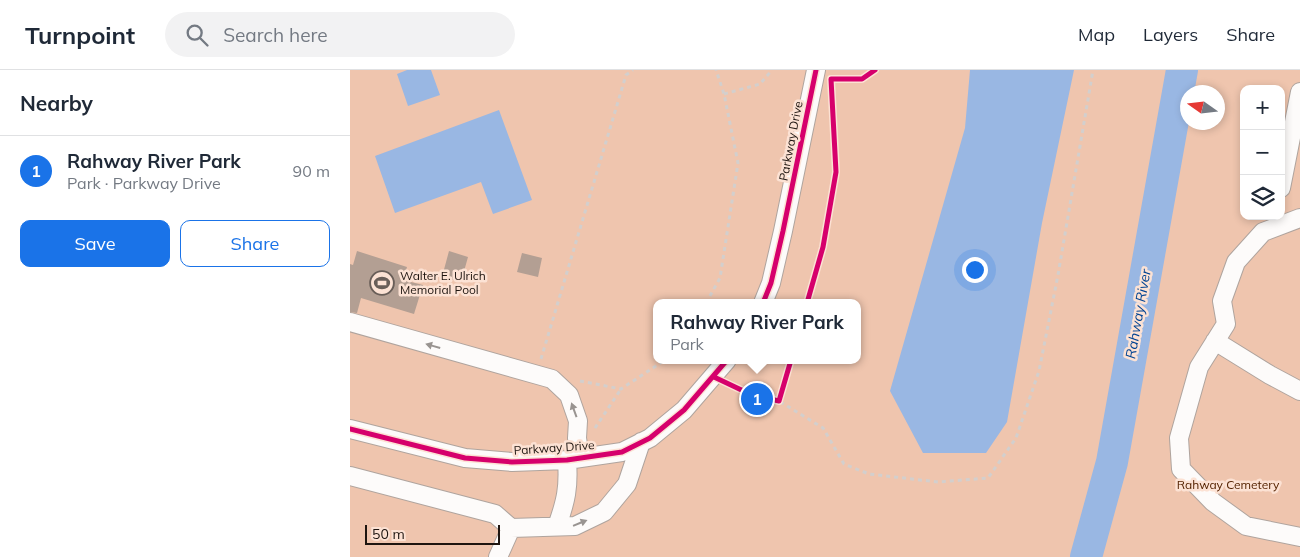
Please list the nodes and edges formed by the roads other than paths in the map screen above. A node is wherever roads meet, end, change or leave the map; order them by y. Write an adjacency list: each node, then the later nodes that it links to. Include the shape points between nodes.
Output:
1 (816, 70): 6 (street, Parkway Drive, via 783,231)
2 (1300, 92): 3 (street)
3 (1284, 175)
4 (1300, 218): 5 (street)
5 (1274, 222): 8 (street, via 1236,262 1222,301 1226,324)
6 (765, 299)
7 (350, 322): 13 (street, one-way to 7, via 578,421 569,395 552,380)
8 (1215, 341): 10 (street); 17 (street, via 1198,366 1179,438 1181,469 1213,502 1246,526)
9 (724, 364): 12 (street, Parkway Drive, via 684,410)
10 (1300, 391)
11 (350, 429): 13 (street, Parkway Drive, via 465,458 512,462)
12 (641, 442): 13 (street, Parkway Drive, via 622,452); 15 (street, one-way to 12, via 575,526 604,512 627,484)
13 (574, 459): 15 (street)
14 (350, 476): 16 (street, via 495,514)
15 (557, 526): 16 (street)
16 (510, 528): 18 (street)
17 (1300, 537)
18 (498, 557)

